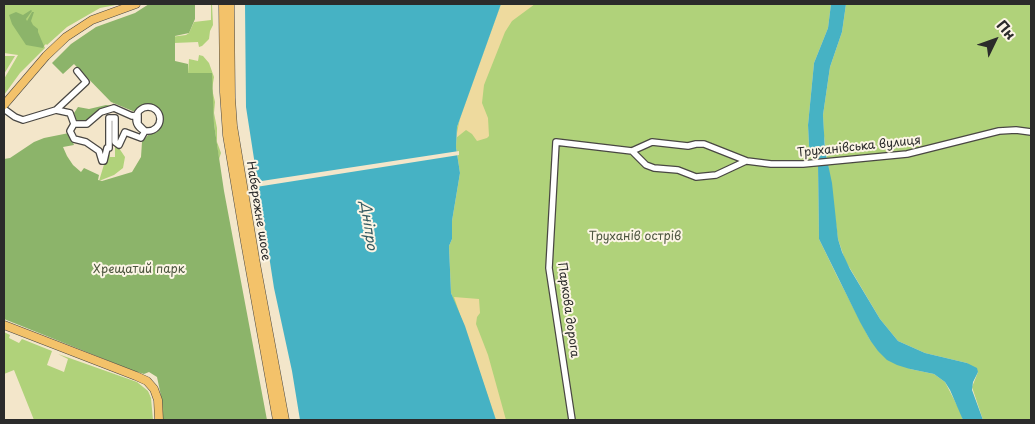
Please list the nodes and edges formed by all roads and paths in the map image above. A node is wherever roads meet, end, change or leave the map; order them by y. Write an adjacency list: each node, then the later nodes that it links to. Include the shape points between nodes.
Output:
1 (136, 4): 5 (main road, via 92,20 66,38 46,56)
2 (223, 4): 14 (main road, Набережне шосе, via 227,135)
3 (230, 4): 15 (main road, Набережне шосе, via 233,126)
4 (77, 71): 6 (street, via 86,82)
5 (4, 107): 6 (street, via 23,120)
6 (56, 110): 7 (street, via 70,112)
7 (74, 124): 7 (street, via 70,131 74,139 99,151 104,161 109,148 109,118 115,118 115,142 119,145 125,132 141,138 145,131 137,119 122,110 109,108 88,124)
8 (1031, 132): 11 (street, Труханівська вулиця, via 1000,131 908,154 804,164)
9 (556, 142): 10 (street, Труханівська вулиця); 16 (street, Паркова дорога, via 549,268)
10 (632, 151): 11 (street, Труханівська вулиця, via 652,142 688,146 704,144); 11 (street, via 646,165 678,170 696,178 716,176)
11 (747, 160)
12 (4, 325): 13 (main road, via 147,381 158,400)
13 (159, 420)
14 (277, 420)
15 (285, 420)
16 (572, 420)

